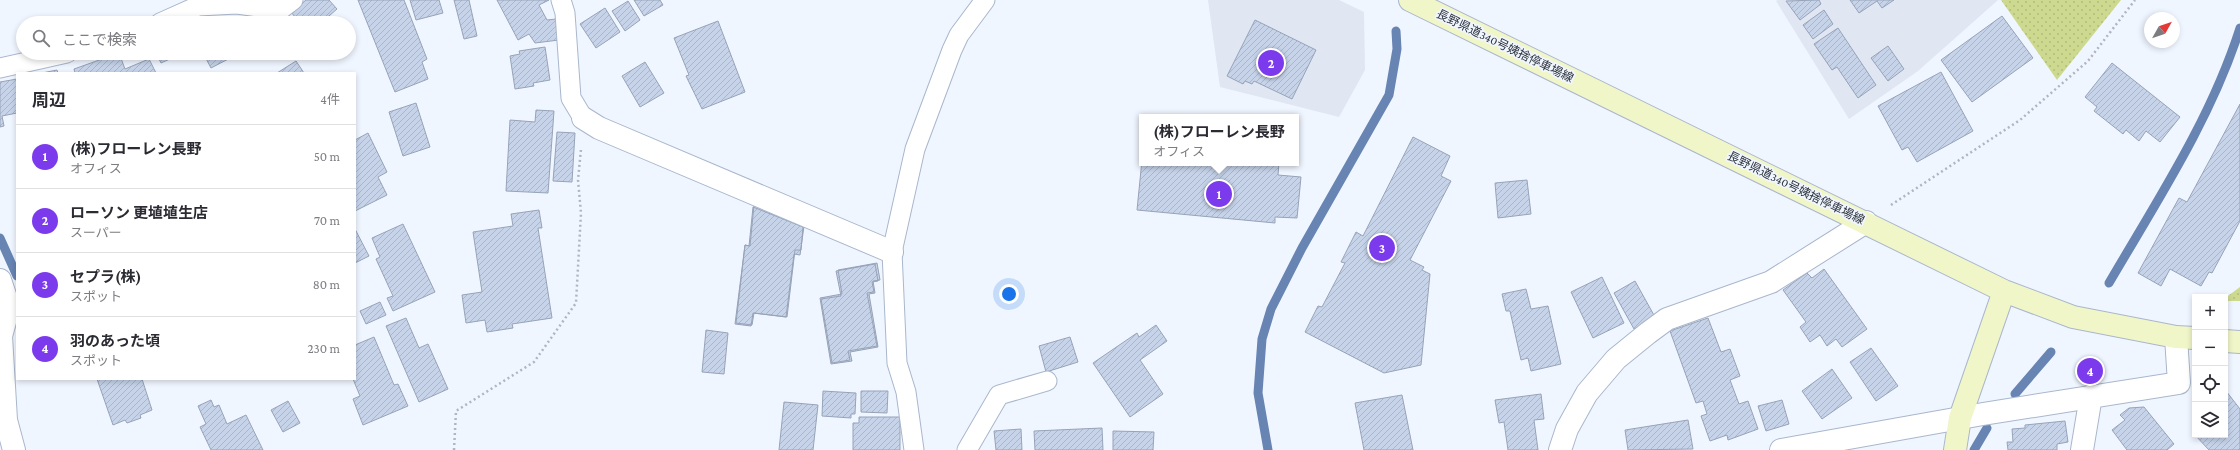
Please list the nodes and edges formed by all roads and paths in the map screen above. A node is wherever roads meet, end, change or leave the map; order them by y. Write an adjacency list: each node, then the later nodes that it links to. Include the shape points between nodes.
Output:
1 (293, 0): 6 (lane, via 280,10 237,4 198,6)
2 (561, 0): 9 (lane, via 565,13 571,98)
3 (985, 0): 11 (lane, via 952,50 915,149)
4 (2135, 0): 10 (path, via 2088,61 2020,120)
5 (1413, 1): 10 (main road, 長野県道340号姨捨停車場線)
6 (176, 16)
7 (36, 60): 8 (lane)
8 (0, 68)
9 (584, 118): 11 (street, via 599,128); 21 (path, via 578,180 581,213 576,303 534,362 456,411)
10 (1866, 222): 13 (main road, 長野県道340号姨捨停車場線); 24 (street, via 1771,282 1667,319 1648,333 1616,359 1587,393 1568,428)
11 (892, 252): 22 (lane, via 897,363 906,392)
12 (0, 280): 20 (street, via 9,307 1,336 6,420)
13 (2004, 291): 14 (main road, 長野県道340号姨捨停車場線, via 2073,317); 19 (main road)
14 (2185, 338): 18 (street, via 2179,383)
15 (2228, 341): 16 (main road)
16 (2240, 342)
17 (1047, 381): 23 (lane, via 999,395)
18 (2091, 396): 19 (street); 27 (street)
19 (1960, 418): 25 (street); 26 (main road)
20 (14, 450)
21 (454, 450)
22 (914, 450)
23 (967, 450)
24 (1560, 450)
25 (1781, 450)
26 (1955, 450)
27 (2082, 450)

